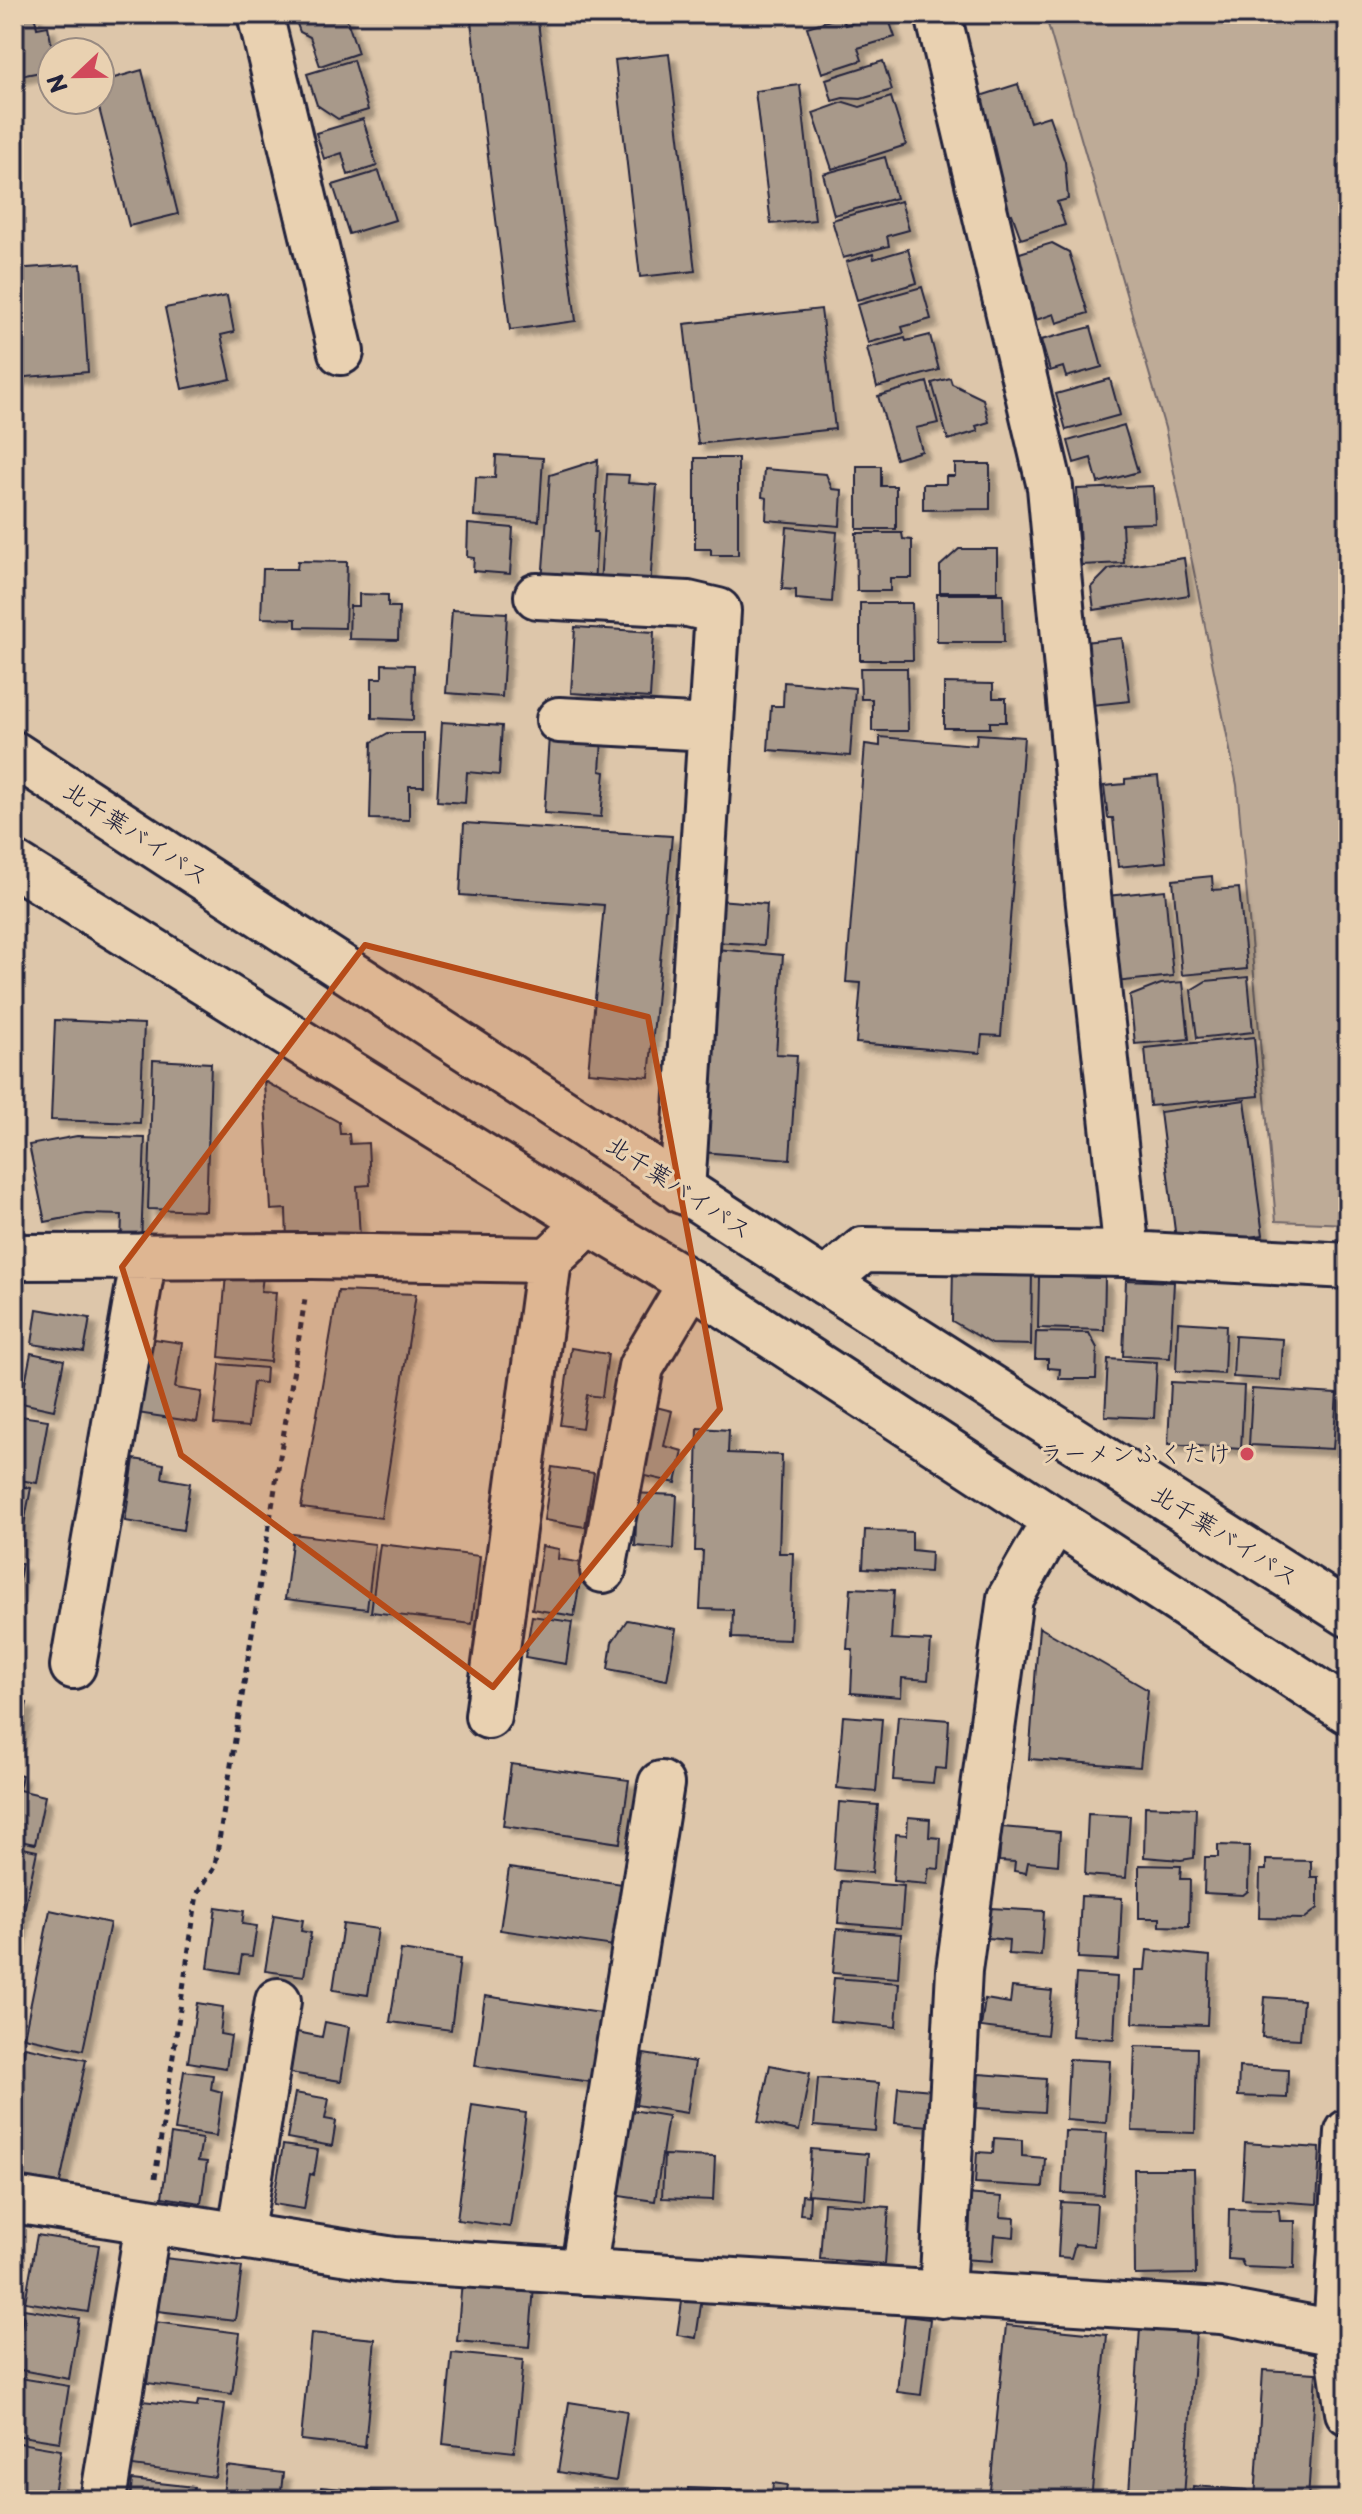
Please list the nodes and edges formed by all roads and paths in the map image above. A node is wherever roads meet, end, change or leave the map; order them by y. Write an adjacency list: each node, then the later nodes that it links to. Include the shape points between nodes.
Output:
1 (260, 14): 3 (main road)
2 (938, 14): 11 (main road, via 1050,487)
3 (341, 352)
4 (537, 596): 6 (main road, via 688,604 718,611)
5 (559, 720): 6 (main road)
6 (711, 728): 9 (main road)
7 (14, 754): 9 (main road, 北千葉バイパス)
8 (14, 864): 10 (main road)
9 (682, 1191): 17 (main road, 北千葉バイパス)
10 (589, 1222): 15 (main road); 18 (main road)
11 (1127, 1254): 16 (main road); 17 (main road, via 863,1250)
12 (144, 1256): 13 (main road); 14 (main road); 22 (main road)
13 (312, 1256): 15 (main road); 29 (path, via 215,1866 197,1894)
14 (14, 1257)
15 (549, 1260): 24 (main road)
16 (1348, 1266)
17 (825, 1282): 21 (main road, 北千葉バイパス)
18 (691, 1283): 19 (main road); 20 (main road, via 641,1367)
19 (1055, 1520): 23 (main road); 32 (main road, via 1010,1598 959,1970)
20 (603, 1570)
21 (1348, 1614)
22 (73, 1666)
23 (1348, 1711)
24 (488, 1716)
25 (661, 1784): 31 (main road)
26 (278, 2001): 30 (main road)
27 (1348, 2132): 33 (main road)
28 (14, 2200): 29 (main road)
29 (148, 2223): 30 (main road); 35 (main road)
30 (240, 2237): 31 (main road, via 394,2260)
31 (583, 2272): 32 (main road)
32 (942, 2295): 33 (main road, via 1221,2311)
33 (1342, 2333): 34 (main road)
34 (1348, 2412)
35 (103, 2500)

